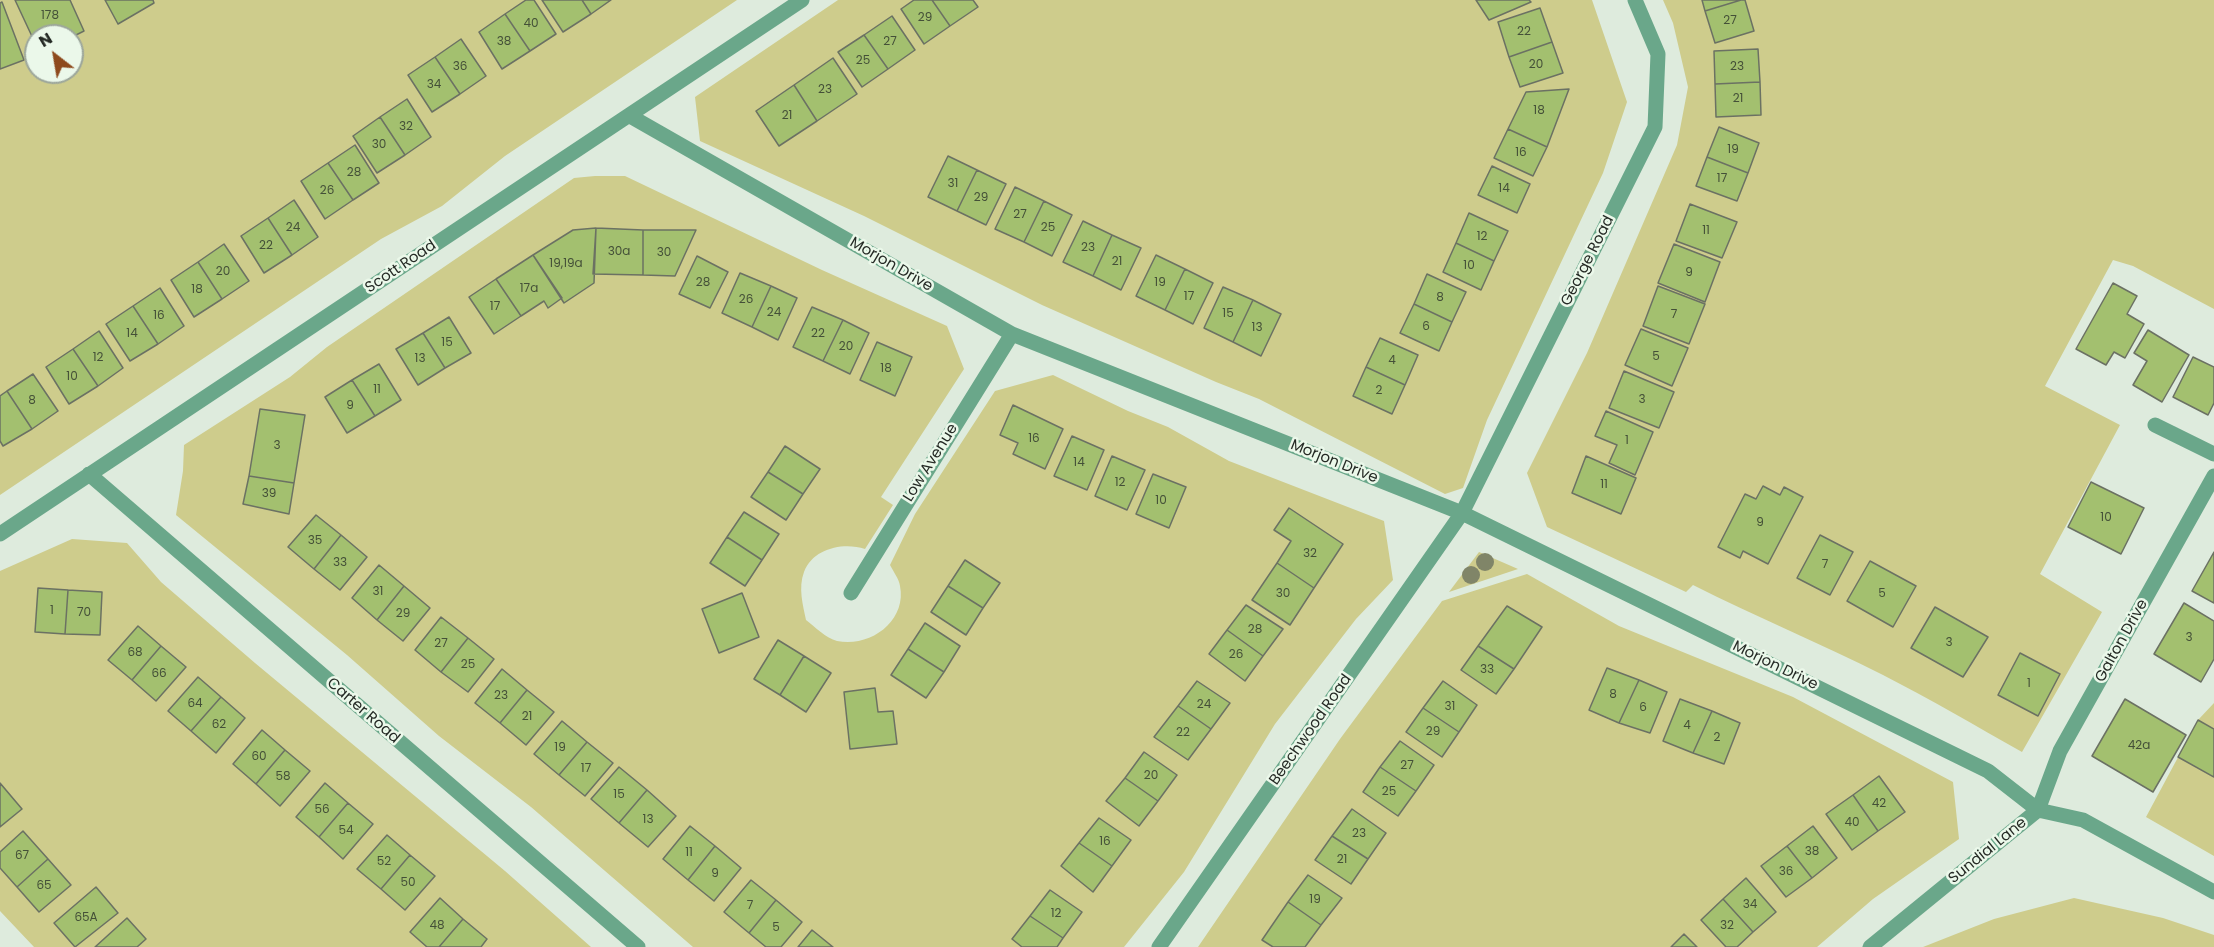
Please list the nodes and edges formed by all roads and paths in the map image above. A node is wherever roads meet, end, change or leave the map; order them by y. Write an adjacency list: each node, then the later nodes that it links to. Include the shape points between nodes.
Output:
1 (802, 0): 3 (street, Scott Road)
2 (1635, 0): 9 (street, George Road, via 1658,54 1655,127)
3 (630, 116): 4 (street, Morjon Drive); 7 (street, Scott Road)
4 (1012, 334): 9 (street, Morjon Drive); 11 (street, Low Avenue)
5 (2155, 425): 6 (street)
6 (2214, 454)
7 (89, 474): 10 (street, Scott Road); 14 (street, Carter Road)
8 (2214, 476): 12 (street, Galton Drive, via 2060,751)
9 (1462, 513): 12 (street, Morjon Drive, via 1988,771); 15 (street, Beechwood Road)
10 (0, 534)
11 (851, 593)
12 (2038, 810): 13 (street, Sundial Lane, via 2083,820); 16 (street, Sundial Lane)
13 (2214, 892)
14 (638, 947)
15 (1159, 947)
16 (1870, 947)

